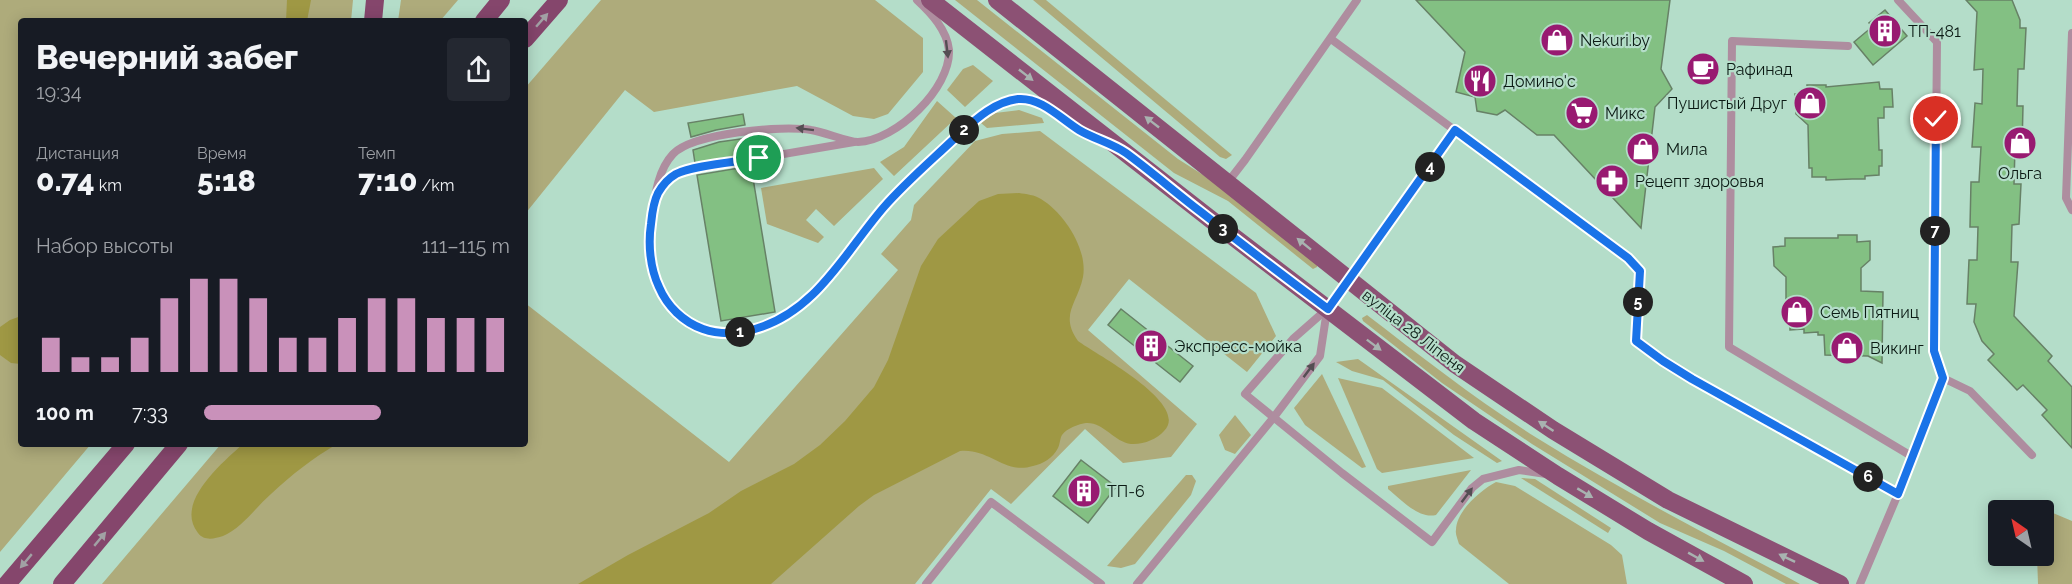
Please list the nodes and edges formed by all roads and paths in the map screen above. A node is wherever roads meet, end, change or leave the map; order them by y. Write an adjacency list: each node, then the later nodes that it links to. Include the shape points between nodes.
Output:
1 (375, 0): 9 (highway)
2 (501, 0): 10 (highway)
3 (559, 0): 12 (highway, one-way to 3)
4 (918, 0): 16 (lane, one-way to 16, via 945,37 949,48 945,72 932,95 912,115 888,132)
5 (930, 0): 17 (main road, one-way to 17)
6 (998, 0): 18 (main road, вуліца 28 Ліпеня, one-way to 6)
7 (1357, 0): 13 (lane)
8 (1898, 0): 23 (lane, via 1937,42 1934,351)
9 (373, 18)
10 (486, 18)
11 (2072, 33): 20 (lane, via 2066,198)
12 (528, 36)
13 (1331, 39): 15 (lane); 18 (lane)
14 (1848, 45): 28 (lane, via 1732,41 1729,347)
15 (1455, 130): 21 (lane); 30 (lane, via 1628,258 1640,271 1636,341 1692,379)
16 (857, 142): 19 (lane, via 684,172 668,180); 19 (lane, one-way to 19, via 794,128 693,141 678,149 666,163)
17 (1124, 151): 19 (lane, via 1083,133 1029,100 999,104 972,123 902,189 824,283 799,307 765,326 730,333 698,327 672,309 663,296 650,249); 22 (main road)
18 (1228, 182): 21 (main road, вуліца 28 Ліпеня, one-way to 18)
19 (654, 205)
20 (2072, 210)
21 (1350, 281): 22 (lane); 37 (main road, вуліца 28 Ліпеня, one-way to 21, via 1668,500 1553,430 1455,364)
22 (1328, 309): 24 (lane, one-way to 22, via 1320,356); 24 (lane, via 1294,338 1245,394); 29 (main road, one-way to 29, via 1474,421)
23 (1943, 378): 27 (lane, via 1970,391); 28 (lane)
24 (1274, 417): 29 (lane, one-way to 29, via 1432,542 1483,479 1519,470); 35 (lane)
25 (123, 447): 31 (highway, one-way to 31)
26 (176, 447): 32 (highway, one-way to 26)
27 (2032, 455)
28 (1913, 457): 30 (lane)
29 (1558, 476): 36 (main road, one-way to 36)
30 (1898, 494): 38 (lane)
31 (7, 584)
32 (62, 584)
33 (926, 584): 34 (lane, via 991,502)
34 (1101, 584)
35 (1137, 584)
36 (1744, 584)
37 (1840, 584)
38 (1860, 584)

